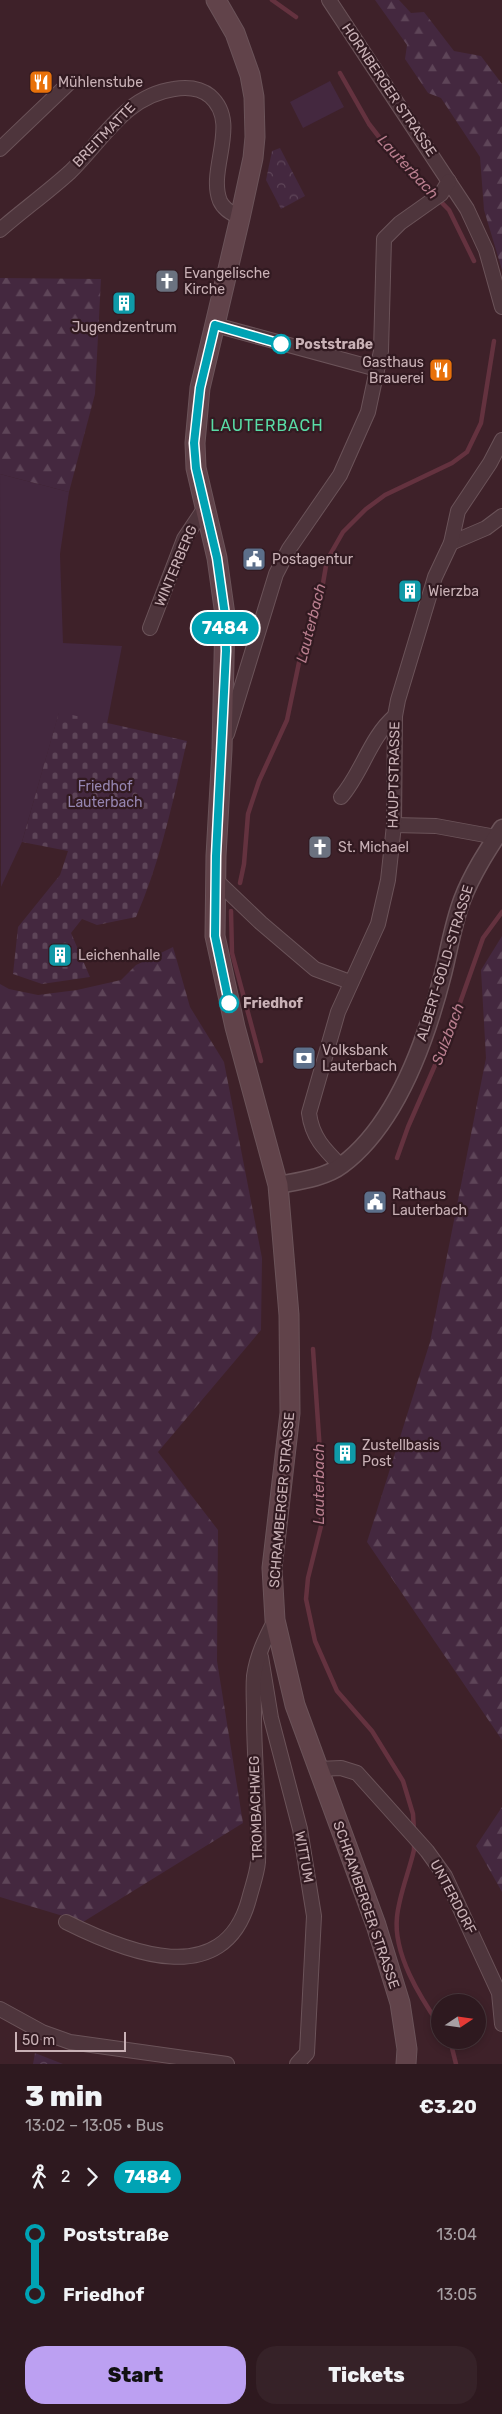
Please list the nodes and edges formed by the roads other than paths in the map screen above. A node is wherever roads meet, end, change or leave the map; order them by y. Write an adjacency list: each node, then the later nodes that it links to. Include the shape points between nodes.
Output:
1 (216, 0): 6 (main road, SCHRAMBERGER STRASSE, via 235,33 254,97 253,158)
2 (329, 0): 5 (street, HORNBERGER STRASSE)
3 (69, 83): 4 (street)
4 (0, 149)
5 (448, 181): 8 (street, via 467,209 486,250); 10 (street, via 441,194 400,223 384,239 383,329)
6 (240, 218): 7 (street, BREITMATTE, via 226,209 217,191 223,126 218,106 204,92 184,87 152,93 137,101 69,172); 9 (main road, SCHRAMBERGER STRASSE)
7 (0, 230)
8 (502, 307)
9 (215, 325): 10 (street); 12 (main road, SCHRAMBERGER STRASSE, via 195,423 196,468)
10 (377, 369): 17 (street, via 368,412 350,455 276,574)
11 (502, 440): 14 (street, HAUPTSTRASSE, via 458,511)
12 (206, 506): 15 (street, WINTERBERG, via 184,539); 17 (main road, SCHRAMBERGER STRASSE, via 225,615)
13 (502, 516): 14 (street, via 486,528)
14 (451, 543): 16 (street, HAUPTSTRASSE, via 435,577)
15 (150, 628)
16 (395, 716): 18 (street, via 384,726 353,783); 19 (street, HAUPTSTRASSE)
17 (222, 750): 21 (main road, SCHRAMBERGER STRASSE)
18 (340, 797)
19 (394, 825): 20 (street); 22 (street, HAUPTSTRASSE, via 388,880 378,924)
20 (499, 832): 23 (street, ALBERT-GOLD-STRASSE, via 473,874 461,902 438,994 406,1080 374,1132)
21 (216, 880): 22 (street, via 314,968); 24 (main road, SCHRAMBERGER STRASSE, via 215,936)
22 (350, 982): 23 (street, HAUPTSTRASSE, via 308,1113 320,1145)
23 (341, 1166): 24 (street, ALBERT-GOLD-STRASSE)
24 (278, 1186): 25 (main road, SCHRAMBERGER STRASSE, via 292,1377 288,1445 272,1568)
25 (275, 1620): 26 (street, TROMBACHWEG); 27 (main road, SCHRAMBERGER STRASSE, via 287,1676)
26 (260, 1649): 28 (street, TROMBACHWEG, via 254,1677 258,1865 246,1912 237,1930 220,1946 205,1954 168,1956 140,1953 99,1939); 32 (street, WITTUM, via 271,1718 300,1829 314,1916 307,2053)
27 (318, 1769): 30 (street, UNTERDORF, via 341,1768 356,1773 422,1846 444,1876 499,1994); 33 (main road, SCHRAMBERGER STRASSE, via 376,1925 400,2003)
28 (66, 1922)
29 (0, 2009): 31 (street, via 42,2032 70,2042)
30 (502, 2024)
31 (227, 2064)
32 (297, 2064)
33 (406, 2064)

